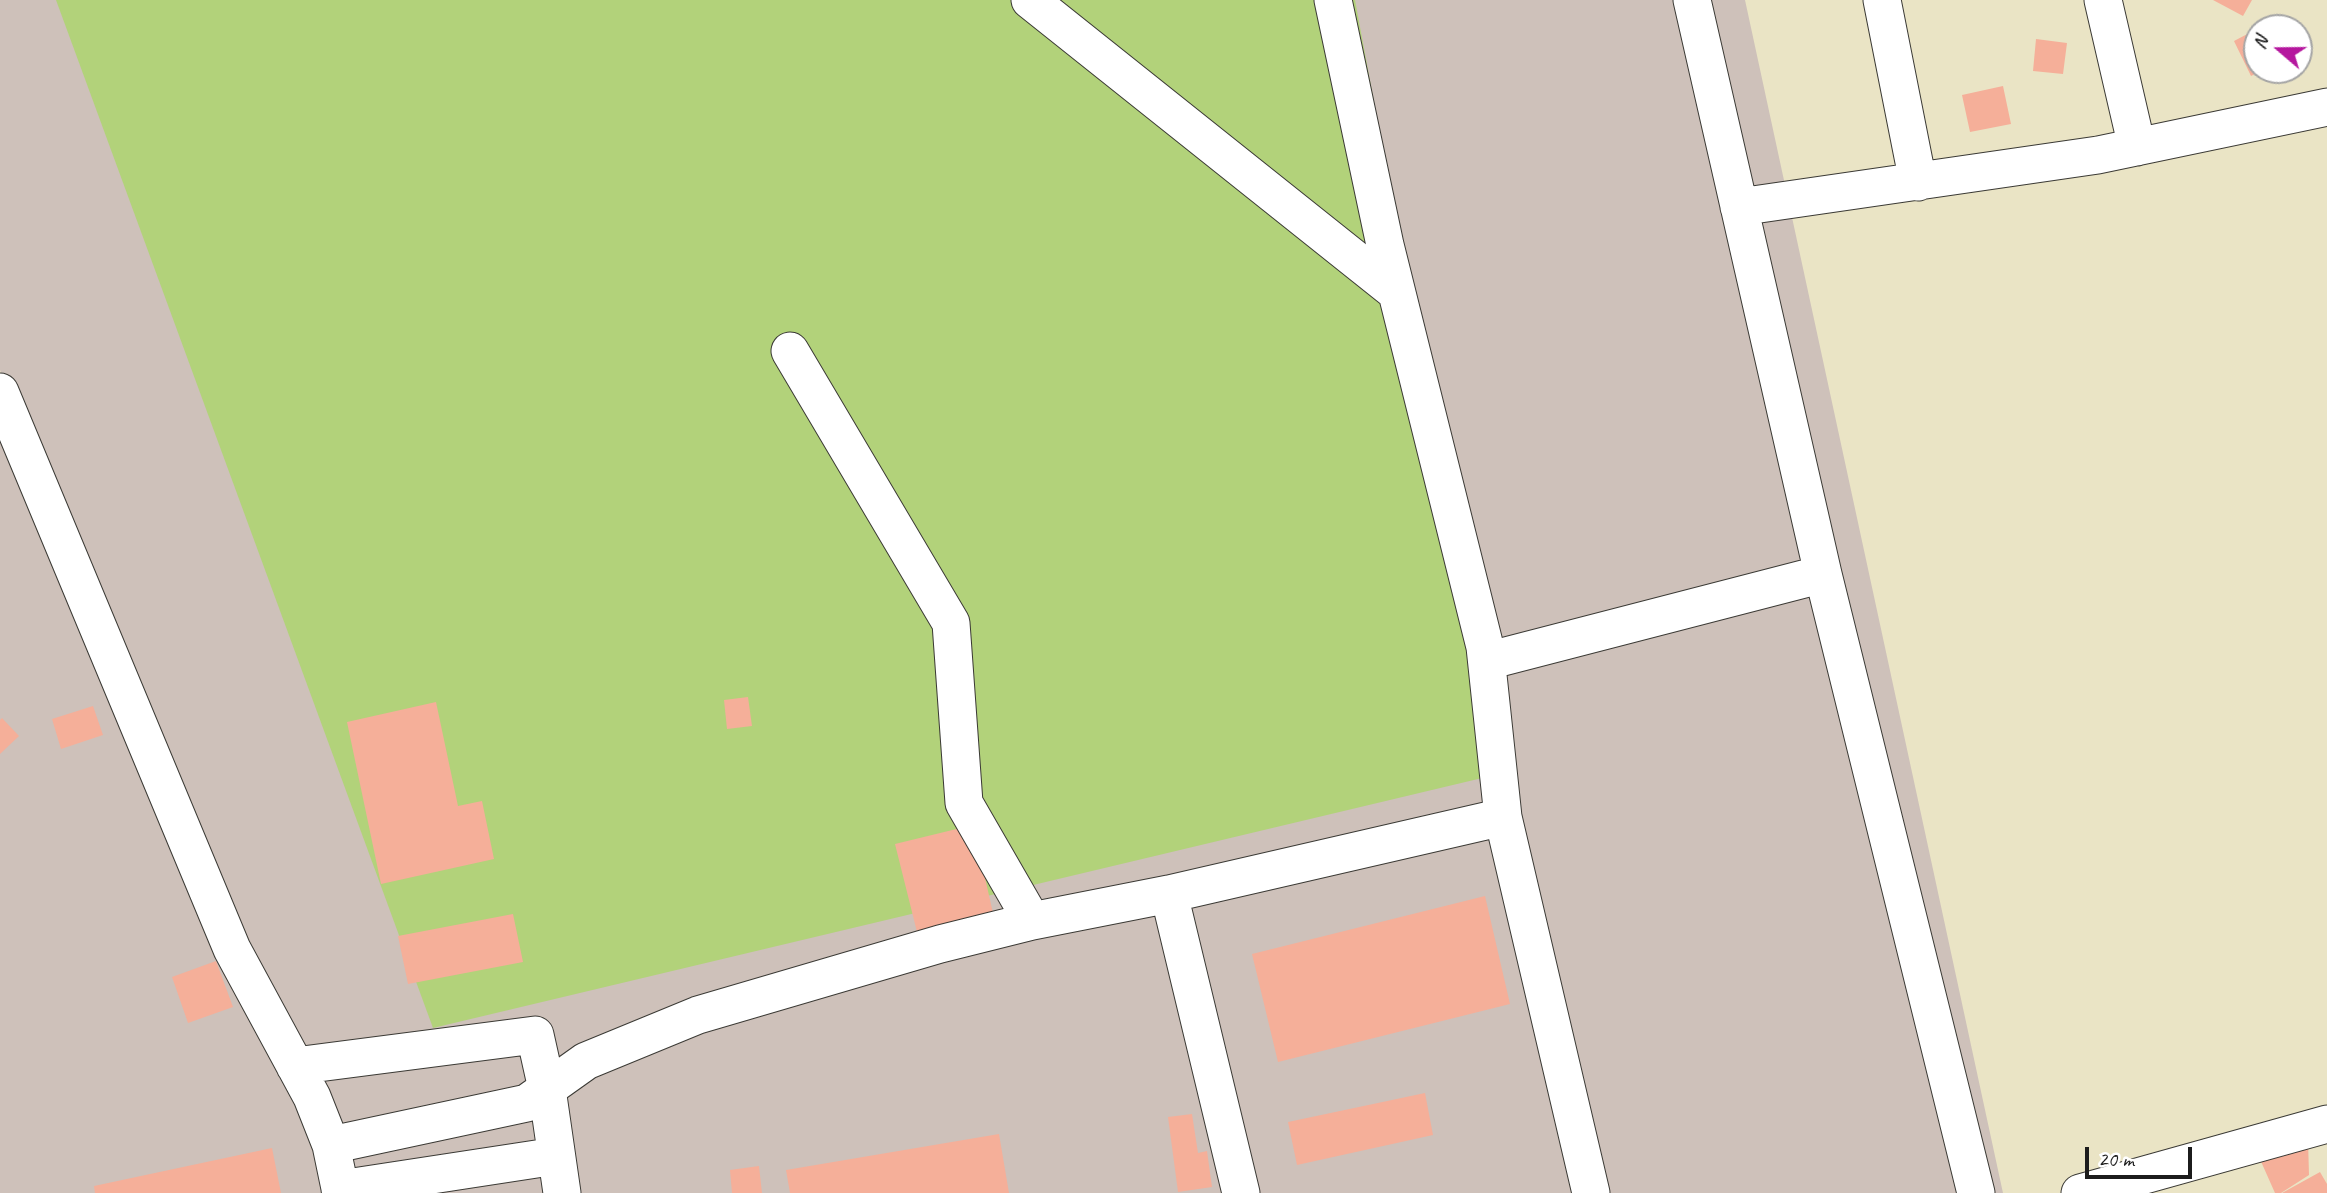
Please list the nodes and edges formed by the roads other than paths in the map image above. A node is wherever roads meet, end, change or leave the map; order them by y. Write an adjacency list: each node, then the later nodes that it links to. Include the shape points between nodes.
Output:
1 (1030, 0): 10 (street)
2 (1333, 0): 10 (street)
3 (1692, 0): 9 (street)
4 (1882, 0): 8 (street)
5 (2103, 0): 7 (street)
6 (2327, 107): 7 (street)
7 (2137, 147): 8 (street)
8 (1918, 182): 9 (street)
9 (1740, 207): 13 (street)
10 (1396, 292): 14 (street)
11 (790, 351): 17 (street, via 951,623 964,803)
12 (0, 393): 18 (street, via 232,949)
13 (1823, 574): 14 (street); 27 (street)
14 (1487, 661): 15 (street)
15 (1503, 817): 16 (street); 26 (street)
16 (1169, 894): 17 (street); 25 (street)
17 (1032, 921): 19 (street, via 698,1015 586,1061)
18 (295, 1066): 19 (street, via 535,1035); 21 (street)
19 (547, 1089): 21 (street, via 527,1103); 22 (street)
20 (2327, 1124): 28 (street)
21 (331, 1146): 23 (street)
22 (556, 1156): 23 (street); 24 (street)
23 (340, 1191)
24 (562, 1193)
25 (1241, 1193)
26 (1591, 1193)
27 (1976, 1193)
28 (2080, 1193)

